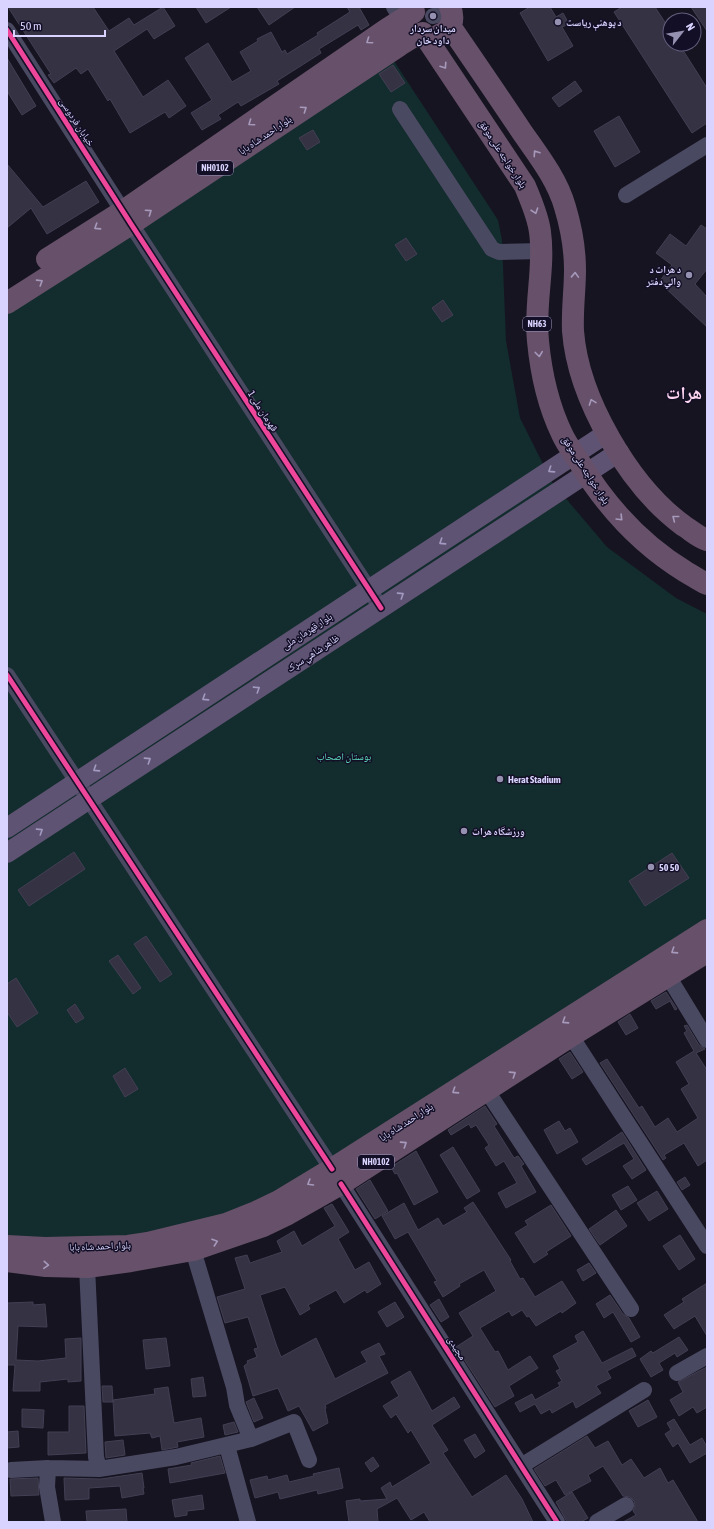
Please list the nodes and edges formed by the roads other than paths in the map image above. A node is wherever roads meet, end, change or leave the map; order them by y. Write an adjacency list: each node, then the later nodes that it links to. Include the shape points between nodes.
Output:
1 (427, 15): 6 (highway, بلوار احمد شاه بابا / NH0102); 7 (highway, بلوار خواجه علی موفق / NH63, one-way to 7, via 525,186 536,212); 10 (highway, one-way to 1, via 594,407 581,370 573,331 575,270 565,206 552,176)
2 (7, 30): 6 (street, خیابان فردوسی)
3 (400, 109): 7 (street, via 492,249 499,252)
4 (707, 145): 5 (street)
5 (626, 195)
6 (127, 217): 8 (highway, بلوار احمد شاه بابا / NH0102, one-way to 8); 9 (highway, بلوار احمد شاه بابا / NH0102, one-way to 6); 16 (street, قهرمان ملی 1)
7 (542, 251): 12 (highway, بلوار خواجه علی موفق / NH63, one-way to 12, via 537,304 542,374 550,404)
8 (7, 285)
9 (7, 303)
10 (607, 433): 11 (highway); 12 (main road, بلوار قهرمان ملی)
11 (619, 452): 13 (main road, ظاهر شاهي سړک); 14 (highway, one-way to 11, via 671,516 646,490)
12 (574, 455): 13 (highway, بلوار خواجه علی موفق / NH63); 16 (main road, بلوار قهرمان ملی, one-way to 16)
13 (586, 474): 15 (highway, بلوار خواجه علی موفق / NH63, one-way to 15, via 610,508 638,536 670,562); 17 (main road, ظاهر شاهي سړک, one-way to 13)
14 (707, 540)
15 (707, 584)
16 (369, 590): 17 (street, قهرمان ملی 1); 19 (main road, بلوار قهرمان ملی, one-way to 19)
17 (381, 608): 20 (main road, ظاهر شاهي سړک, one-way to 17)
18 (7, 675): 19 (street, مجیدی)
19 (77, 782): 20 (street, مجیدی); 21 (main road, بلوار قهرمان ملی)
20 (89, 799): 22 (main road, ظاهر شاهي سړک, one-way to 20); 29 (street, مجیدی)
21 (7, 828)
22 (7, 853)
23 (707, 930): 29 (highway, بلوار احمد شاه بابا / NH0102, one-way to 29)
24 (707, 952): 25 (highway, بلوار احمد شاه بابا / NH0102)
25 (668, 976): 26 (highway, بلوار احمد شاه بابا / NH0102); 27 (street)
26 (571, 1036): 28 (highway, بلوار احمد شاه بابا / NH0102, one-way to 26); 31 (street)
27 (707, 1040)
28 (487, 1091): 29 (highway, بلوار احمد شاه بابا / NH0102, one-way to 28); 35 (street)
29 (337, 1177): 30 (highway, بلوار احمد شاه بابا / NH0102, one-way to 30, via 226,1224 148,1243 128,1246 45,1248); 32 (highway, بلوار احمد شاه بابا / NH0102, one-way to 29, via 263,1226 288,1214); 42 (street, مجیدی)
30 (7, 1246)
31 (707, 1246)
32 (193, 1250): 34 (highway, بلوار احمد شاه بابا / NH0102); 39 (street, via 234,1387 237,1405)
33 (7, 1262): 34 (highway, بلوار احمد شاه بابا / NH0102, one-way to 34)
34 (87, 1267): 44 (street, via 96,1457)
35 (631, 1309)
36 (707, 1356): 37 (street)
37 (677, 1373)
38 (644, 1390): 42 (street)
39 (251, 1440): 40 (street); 41 (street, via 294,1422)
40 (227, 1446): 44 (street); 48 (street)
41 (309, 1460)
42 (521, 1466): 49 (street, مجیدی)
43 (48, 1468): 44 (street); 45 (street); 47 (street, via 47,1486)
44 (99, 1469)
45 (11, 1470)
46 (626, 1504): 50 (street)
47 (53, 1522)
48 (248, 1522)
49 (557, 1522)
50 (597, 1522)

